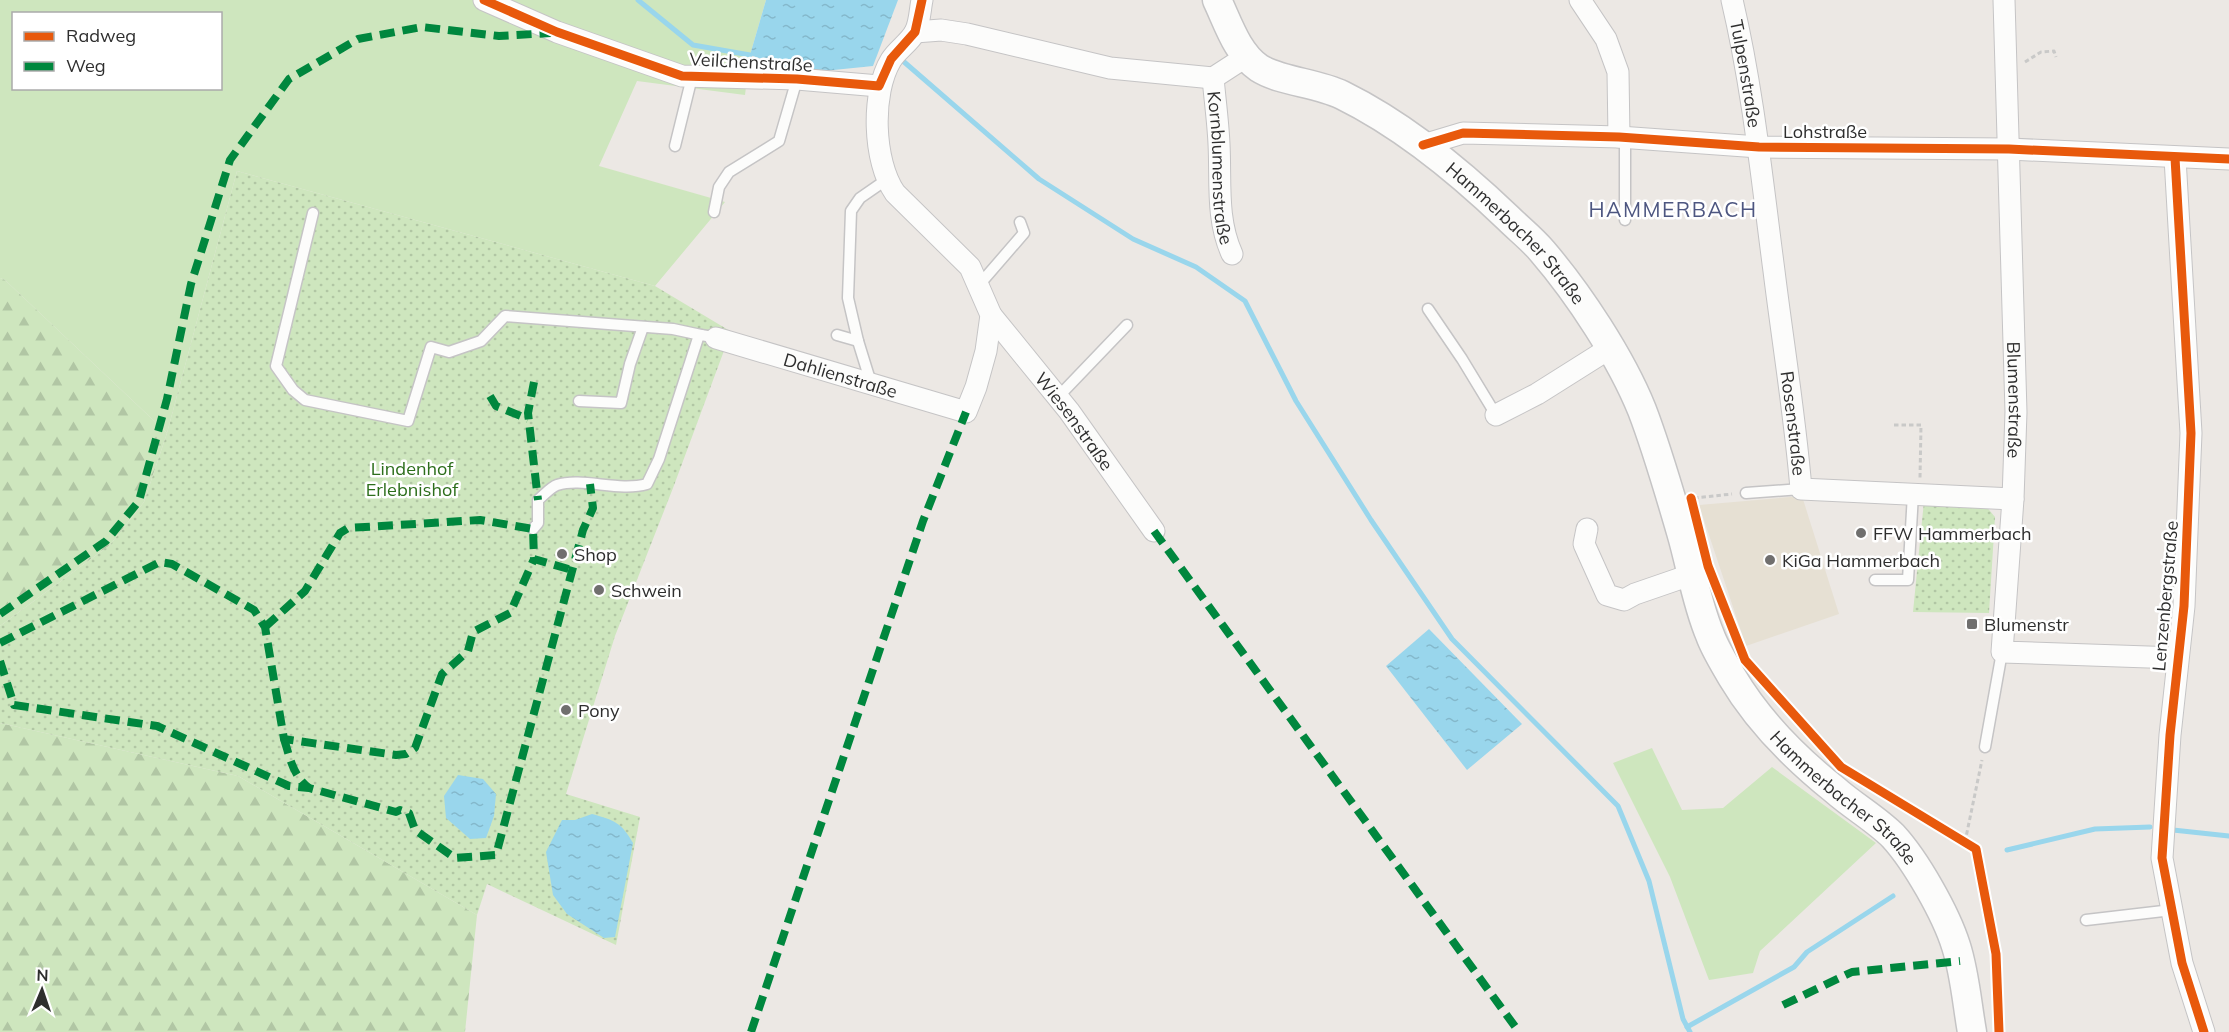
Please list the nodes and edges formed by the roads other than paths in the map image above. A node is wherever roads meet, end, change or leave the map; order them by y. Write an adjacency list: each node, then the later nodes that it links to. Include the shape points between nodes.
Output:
1 (484, 0): 9 (street, Veilchenstraße, via 557,32 682,76)
2 (922, 0): 7 (street)
3 (1217, 0): 8 (main road, Hammerbacher Straße)
4 (1580, 0): 13 (street, via 1606,39 1618,72)
5 (1732, 0): 16 (street, Tulpenstraße)
6 (2004, 0): 17 (street, Blumenstraße)
7 (915, 32): 10 (street, via 941,30 1110,68); 12 (street, via 891,59)
8 (1247, 56): 10 (street); 14 (main road, Hammerbacher Straße, via 1268,72 1337,92)
9 (692, 76): 11 (street, Veilchenstraße); 15 (lane)
10 (1214, 78): 25 (street, Kornblumenstraße, via 1220,206 1224,237)
11 (796, 79): 12 (street, Veilchenstraße); 21 (lane, via 779,141 729,172 719,187)
12 (879, 86): 20 (street, via 881,161)
13 (1622, 137): 14 (street, Lohstraße, via 1463,133); 16 (street, Lohstraße); 23 (lane)
14 (1423, 145): 34 (main road, Hammerbacher Straße, via 1480,191 1542,250)
15 (675, 146)
16 (1759, 147): 17 (street, Lohstraße); 39 (street, Rosenstraße)
17 (2009, 149): 18 (street, Lohstraße); 42 (street, Blumenstraße, via 2016,412)
18 (2175, 158): 19 (street, Lohstraße); 49 (street, Lenzenbergstraße, via 2191,433 2184,606)
19 (2229, 159)
20 (886, 180): 26 (street, via 970,267); 33 (lane, via 860,198 851,211 848,298)
21 (714, 212)
22 (313, 213): 30 (lane, via 276,366 292,390 305,400 408,421 431,347 449,352 481,340 505,316)
23 (1625, 220)
24 (1020, 222): 26 (lane, via 1024,233)
25 (1232, 254)
26 (979, 285): 28 (street)
27 (1428, 309): 38 (lane)
28 (991, 315): 35 (street, Dahlienstraße, via 986,351 966,412); 36 (street, Wiesenstraße)
29 (1127, 325): 36 (lane)
30 (643, 327): 32 (lane, via 673,328); 37 (lane, via 621,403)
31 (837, 335): 33 (lane)
32 (709, 337): 35 (street, Dahlienstraße); 43 (lane, via 698,338 647,484 634,488 556,485 538,500 538,524)
33 (858, 341): 35 (lane)
34 (1610, 348): 38 (street); 46 (main road, Hammerbacher Straße, via 1643,413)
35 (872, 384)
36 (1058, 397): 45 (street, Wiesenstraße)
37 (579, 401)
38 (1496, 415)
39 (1801, 489): 40 (lane); 41 (street, Rosenstraße)
40 (1746, 493)
41 (1916, 494): 42 (street, Rosenstraße); 47 (lane, via 1908,580)
42 (2013, 499): 48 (street, Blumenstraße)
43 (532, 529)
44 (1587, 529): 46 (street, via 1584,544 1607,595 1624,600)
45 (1154, 531)
46 (1693, 574): 53 (main road, Hammerbacher Straße, via 1710,636 1733,680 1754,709 1789,750 1892,836 1915,867 1946,918 1957,947)
47 (1875, 580)
48 (2002, 652): 49 (street); 50 (lane, Blumenstraße)
49 (2176, 658): 51 (street, Lenzenbergstraße, via 2162,858)
50 (1985, 747)
51 (2172, 910): 52 (lane); 54 (street, Lenzenbergstraße, via 2182,963)
52 (2086, 920)
53 (1972, 1032)
54 (2204, 1032)

